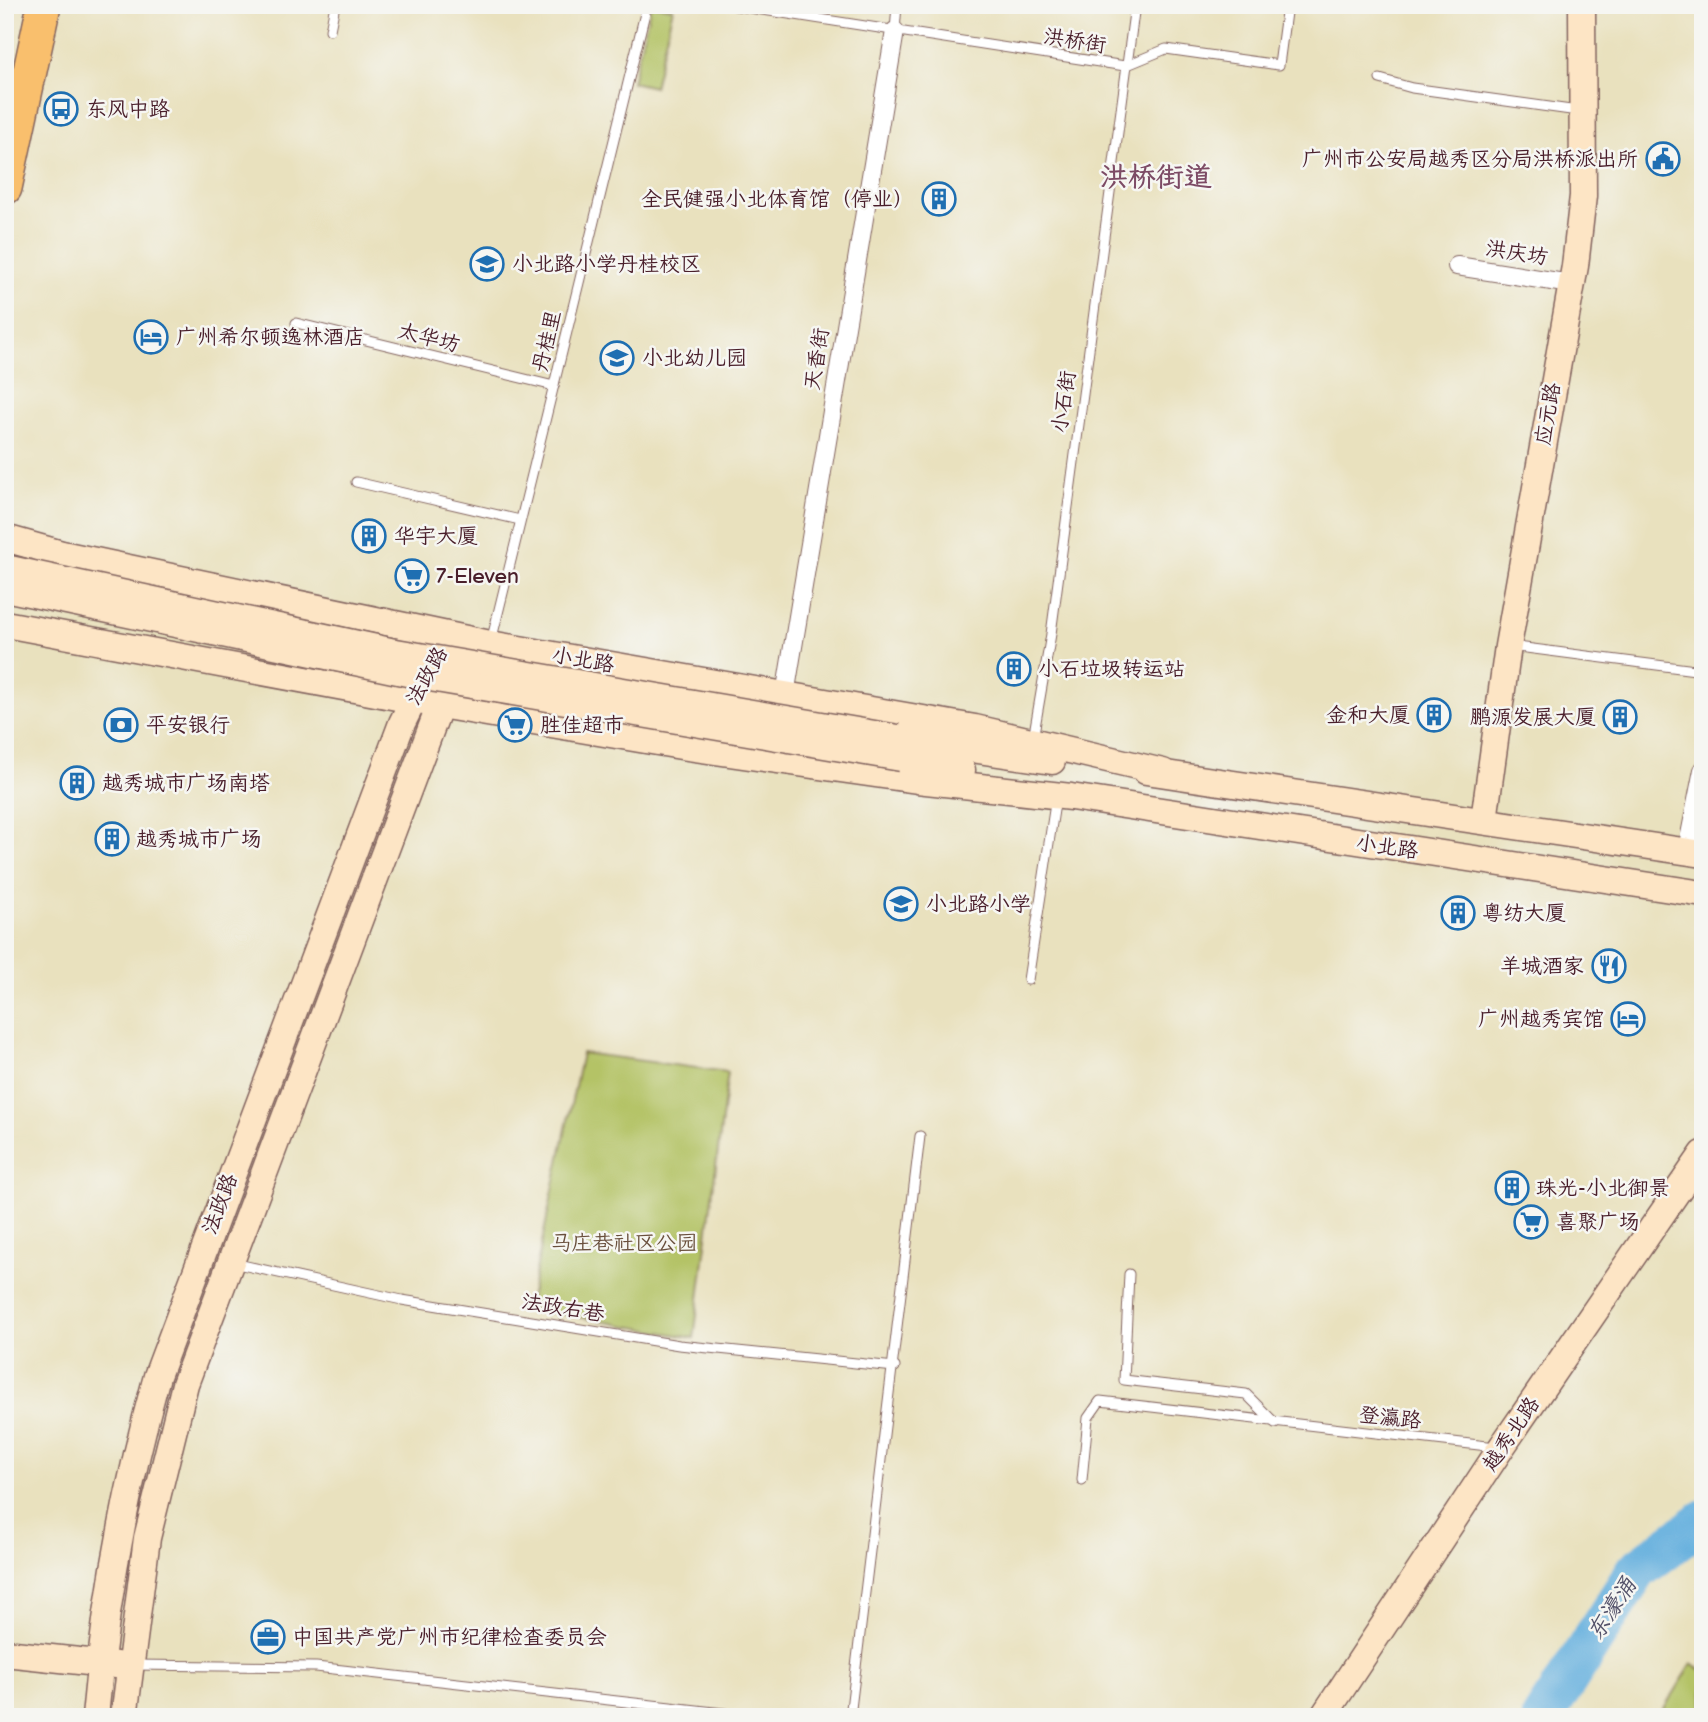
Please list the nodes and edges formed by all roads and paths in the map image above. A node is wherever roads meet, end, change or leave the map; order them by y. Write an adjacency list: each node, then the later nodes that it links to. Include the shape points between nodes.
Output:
1 (44, 5): 14 (highway)
2 (335, 5): 9 (lane)
3 (647, 5): 18 (lane, 丹桂里)
4 (730, 5): 10 (lane, 洪桥街)
5 (897, 5): 10 (lane)
6 (1135, 5): 11 (lane, 小石街)
7 (1287, 5): 11 (lane, via 1279,65 1167,49)
8 (1582, 5): 13 (street, 应元路)
9 (330, 30)
10 (895, 31): 11 (lane, 洪桥街); 31 (street, 天香街)
11 (1125, 66): 35 (lane, 小石街, via 1051,635)
12 (1380, 79): 13 (lane, via 1412,88)
13 (1584, 112): 16 (street, 应元路, via 1583,196)
14 (5, 188)
15 (1457, 266): 16 (street, 洪庆坊)
16 (1571, 284): 28 (street, 应元路)
17 (296, 323): 18 (lane, 太华坊)
18 (554, 386): 20 (lane, 丹桂里)
19 (356, 482): 20 (lane)
20 (520, 520): 27 (lane, 丹桂里)
21 (5, 538): 22 (street, 小北路)
22 (35, 547): 23 (street); 26 (street, 小北路)
23 (5, 570): 36 (street, 小北路, bridge, via 390,651)
24 (5, 588): 36 (street, 小北路, bridge, via 436,679)
25 (11, 619): 32 (street, 小北路)
26 (449, 635): 27 (street, 小北路); 32 (street, 法政路); 33 (street, 法政路)
27 (490, 644): 29 (street, 小北路)
28 (1508, 646): 30 (lane); 40 (street, 应元路)
29 (564, 656): 31 (street, 小北路); 34 (street, via 537,668 530,680 531,704)
30 (1703, 671)
31 (785, 695): 35 (street, 小北路)
32 (412, 700): 33 (street, 小北路); 53 (street, 法政路, via 157,1376 131,1469)
33 (440, 705): 34 (street, 小北路); 46 (street, 法政路)
34 (546, 722): 39 (street, 小北路, via 877,775)
35 (1032, 741): 38 (street, 小北路)
36 (900, 748): 38 (street, 小北路); 39 (street, 小北路)
37 (1703, 770): 41 (street)
38 (1163, 772): 40 (street, 小北路)
39 (1064, 796): 42 (street, 小北路); 43 (lane)
40 (1484, 820): 41 (street, 小北路)
41 (1695, 852)
42 (1703, 894)
43 (1028, 980)
44 (920, 1136): 48 (lane)
45 (1703, 1154): 50 (street, 越秀北路)
46 (229, 1262): 48 (lane, 法政右巷, via 402,1300 679,1345); 54 (street, 法政路, via 185,1384 160,1475)
47 (1129, 1274): 49 (lane, via 1124,1380 1246,1394)
48 (895, 1367): 58 (lane)
49 (1275, 1423): 50 (lane, 登瀛路); 51 (lane, 登瀛路, via 1100,1401 1088,1418)
50 (1501, 1448): 59 (street, 越秀北路)
51 (1083, 1480)
52 (5, 1653): 53 (street)
53 (100, 1664): 54 (street); 55 (street, 法政路)
54 (129, 1665): 56 (street, 法政路); 57 (lane, via 316,1667)
55 (95, 1717)
56 (124, 1717)
57 (759, 1717)
58 (850, 1717)
59 (1323, 1717)

